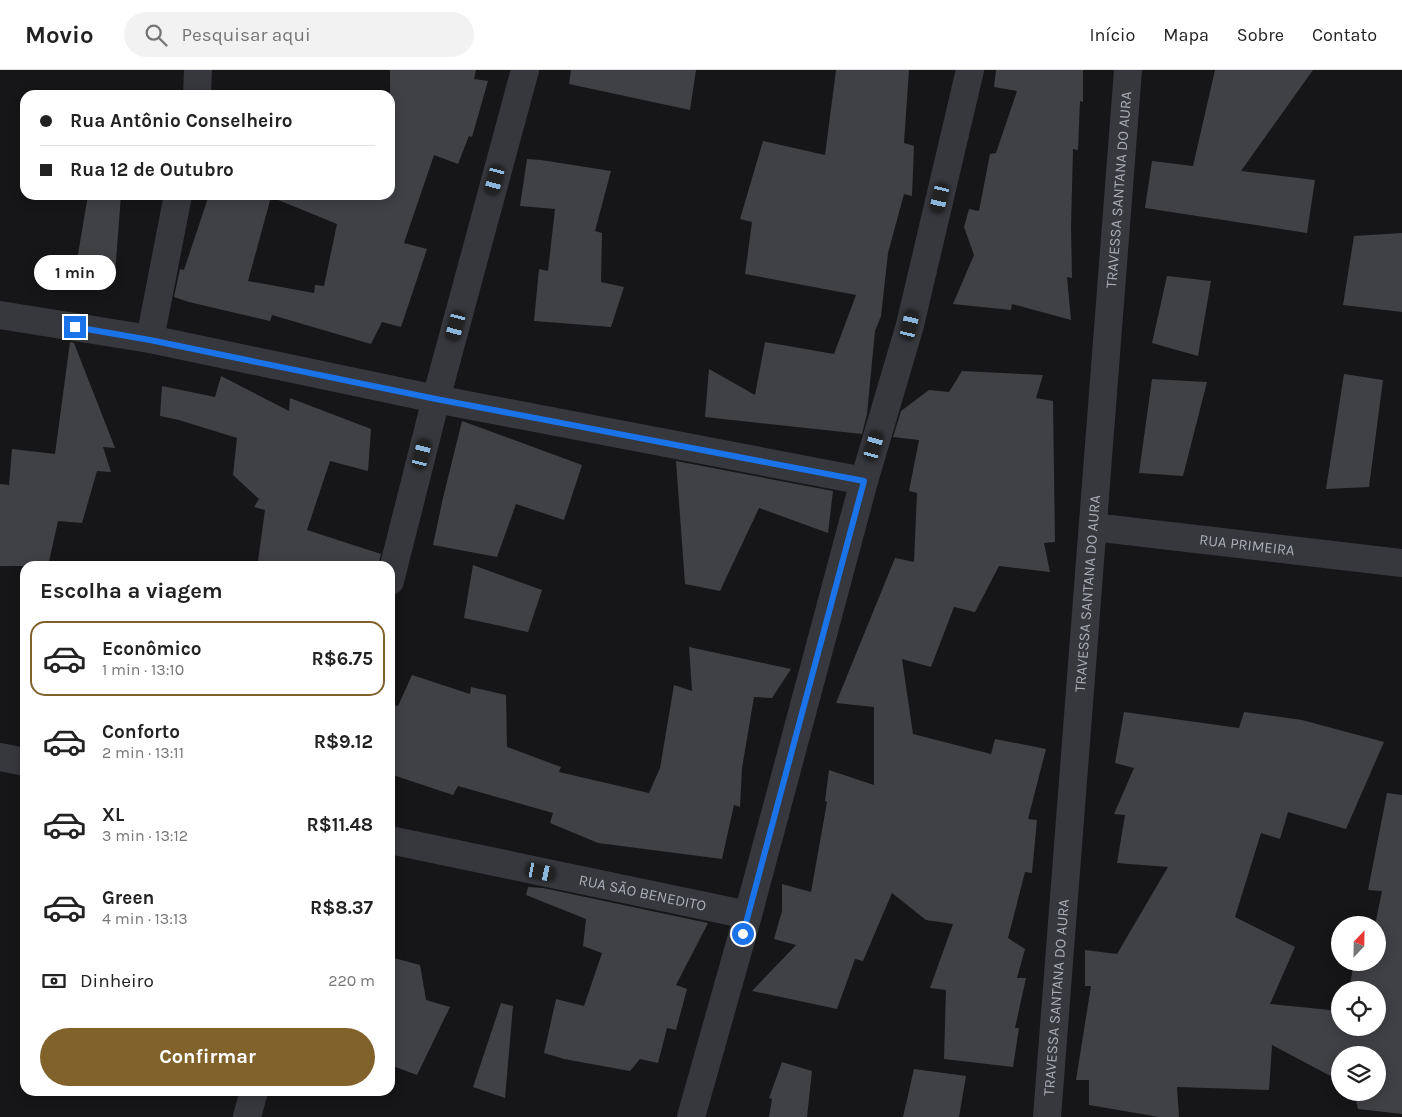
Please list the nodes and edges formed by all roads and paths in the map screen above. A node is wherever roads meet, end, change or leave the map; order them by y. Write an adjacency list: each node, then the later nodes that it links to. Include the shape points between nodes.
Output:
1 (198, 70): 5 (street)
2 (524, 70): 9 (street)
3 (970, 70): 10 (street, via 910,325)
4 (1128, 70): 11 (street, TRAVESSA SANTANA DO AURA)
5 (197, 90)
6 (177, 200): 8 (street)
7 (0, 315): 8 (street)
8 (150, 340): 9 (street)
9 (436, 399): 10 (street); 12 (street)
10 (864, 481): 17 (street)
11 (1093, 527): 13 (street, RUA PRIMEIRA); 21 (street, TRAVESSA SANTANA DO AURA)
12 (395, 561)
13 (1402, 563)
14 (0, 757): 15 (street)
15 (20, 761)
16 (395, 841): 17 (street, RUA SÃO BENEDITO)
17 (748, 915): 20 (street)
18 (253, 1096): 19 (street)
19 (247, 1117)
20 (691, 1117)
21 (1047, 1117)

